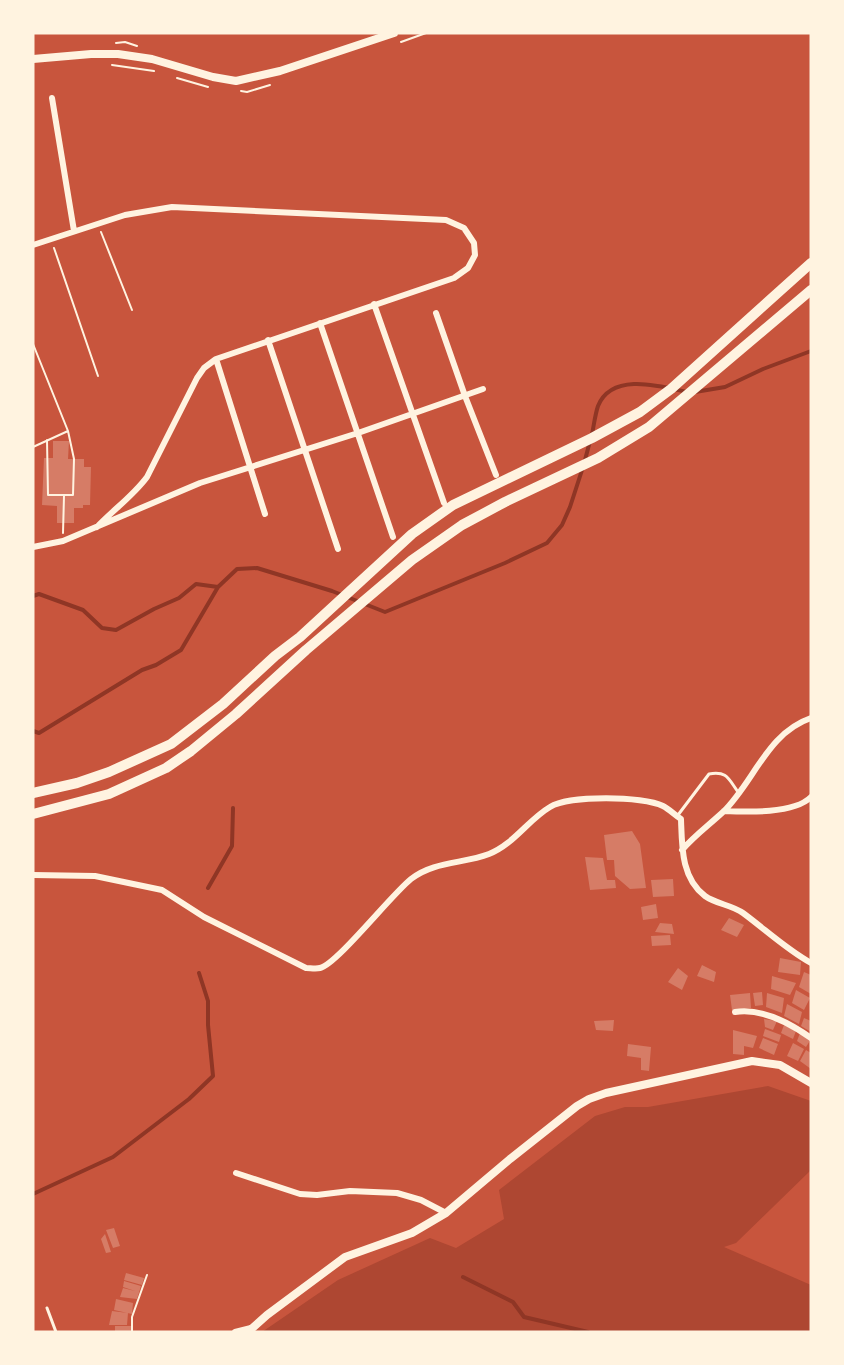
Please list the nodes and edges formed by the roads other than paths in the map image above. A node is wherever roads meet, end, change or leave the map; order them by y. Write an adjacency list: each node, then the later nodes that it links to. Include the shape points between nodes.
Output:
1 (394, 33): 2 (main road, via 280,71 236,81 118,54)
2 (33, 59)
3 (52, 98): 4 (street)
4 (74, 231): 5 (street); 8 (street, via 125,215 172,207 446,220 464,228 474,243 475,255 468,268 454,278)
5 (33, 245)
6 (811, 264): 28 (highway, via 672,389 640,412 433,518 223,704 171,744 109,772)
7 (811, 290): 31 (highway, via 639,433 598,458 505,502 412,560 229,720 166,768 109,794)
8 (374, 304): 10 (street); 15 (street)
9 (436, 313): 14 (street)
10 (321, 323): 11 (street); 16 (street)
11 (268, 340): 12 (street); 17 (street)
12 (216, 359): 18 (street); 22 (street, via 197,378 147,477)
13 (483, 389): 14 (street)
14 (465, 396): 15 (street); 19 (street)
15 (411, 415): 16 (street); 20 (street)
16 (358, 433): 17 (street); 23 (street)
17 (304, 451): 18 (street); 25 (street)
18 (250, 468): 21 (street); 22 (street, via 200,483)
19 (496, 475)
20 (444, 503)
21 (265, 514)
22 (97, 527): 24 (street, via 63,541)
23 (393, 537)
24 (33, 547)
25 (338, 549)
26 (811, 718): 27 (street, via 776,741)
27 (738, 792): 30 (street); 32 (lane, via 725,775 709,774)
28 (33, 793)
29 (811, 797): 30 (street, via 788,808)
30 (724, 811): 33 (street)
31 (33, 814)
32 (677, 816): 33 (street, via 681,819); 34 (street, via 662,805 630,798 588,798 552,806 489,854 439,864 412,878 334,959 320,968 306,968 162,890 95,876)
33 (682, 850): 35 (street, via 689,879 705,897 741,911)
34 (33, 875)
35 (811, 963)
36 (735, 1012): 37 (street, via 766,1015)
37 (811, 1038)
38 (811, 1083): 40 (street, via 780,1065 752,1061 596,1096 543,1131)
39 (236, 1173): 40 (street, via 300,1194 397,1193)
40 (446, 1213): 42 (street, via 412,1233 345,1257)
41 (47, 1308): 43 (lane)
42 (250, 1330): 44 (street)
43 (56, 1332)
44 (234, 1332)

